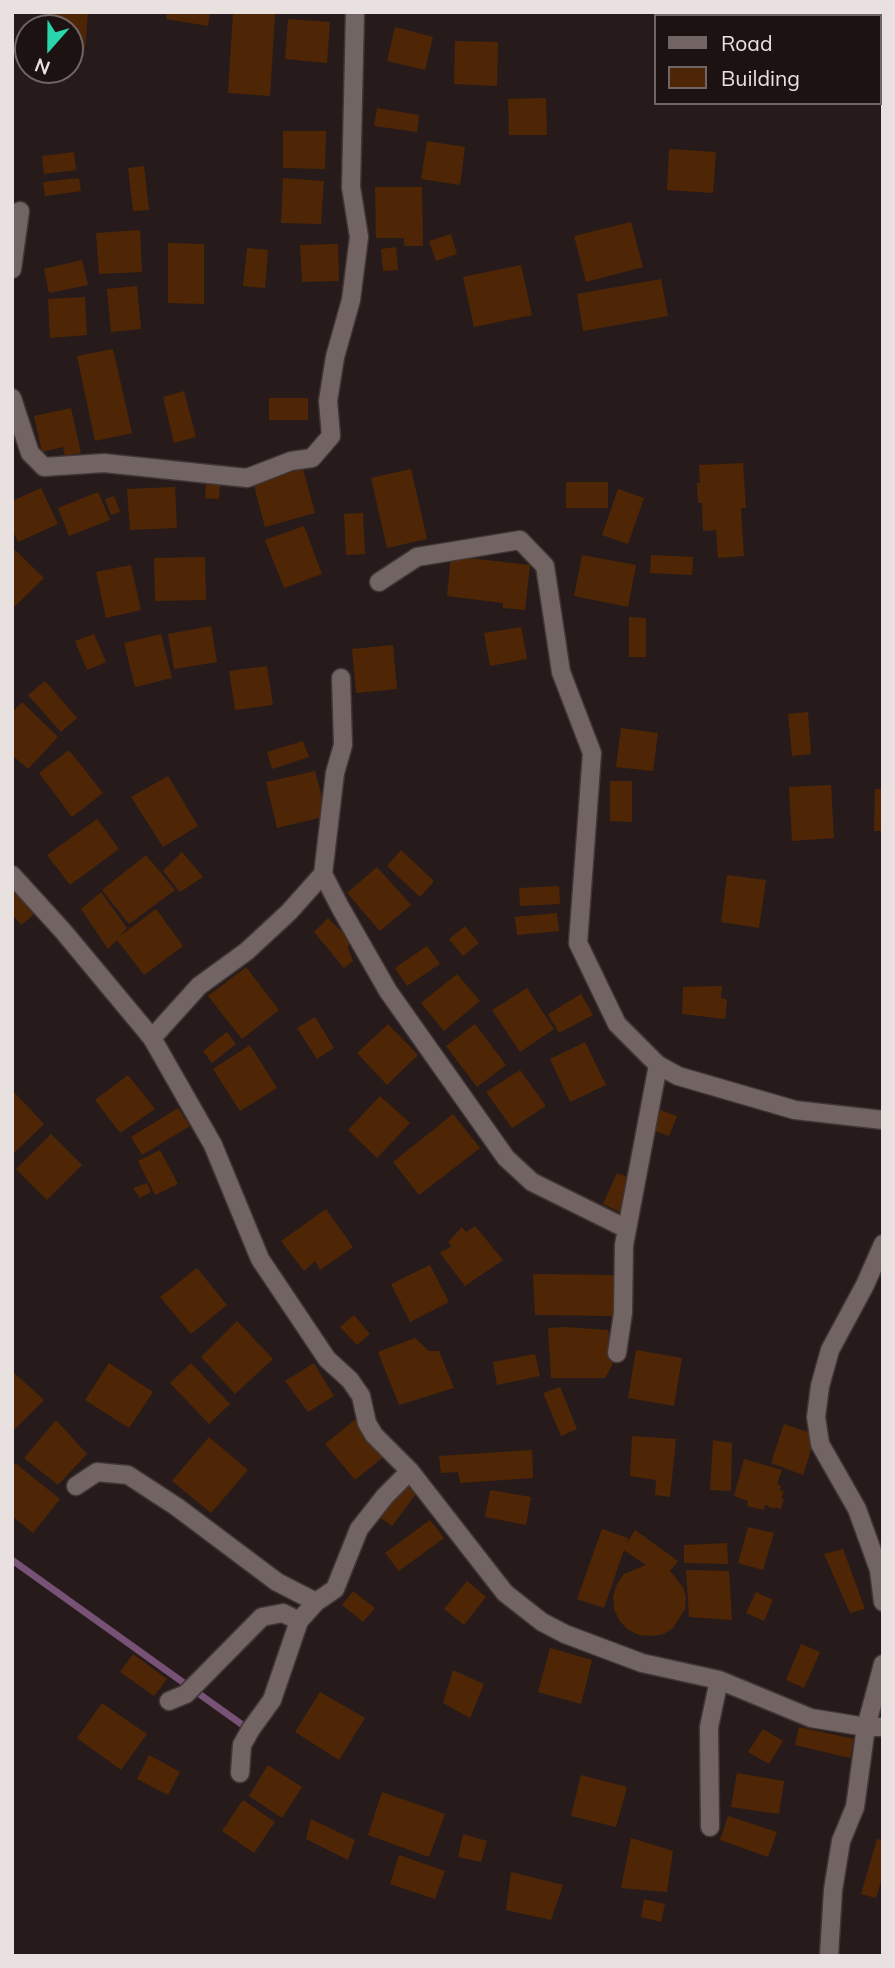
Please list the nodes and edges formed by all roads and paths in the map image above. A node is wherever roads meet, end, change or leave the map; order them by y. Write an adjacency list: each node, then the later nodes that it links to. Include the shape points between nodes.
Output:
1 (355, 12): 4 (street, via 351,187 359,237 351,300 328,401 331,436 312,458 247,478 104,463 44,467 30,453)
2 (20, 211): 3 (street)
3 (12, 269)
4 (12, 398)
5 (379, 582): 10 (street, via 417,557 520,540 545,565 561,672 592,753 578,943 617,1024)
6 (341, 678): 7 (street, via 343,745 335,773)
7 (324, 874): 9 (street, via 247,951 199,986); 12 (street, via 388,991 506,1158 531,1182)
8 (12, 876): 9 (street)
9 (152, 1038): 15 (street, via 213,1145 260,1259 327,1359 361,1396 374,1435)
10 (658, 1065): 11 (street, via 678,1076 795,1110); 12 (street)
11 (883, 1120)
12 (627, 1229): 14 (street)
13 (883, 1244): 18 (street, via 830,1350 816,1417 820,1444 858,1509 880,1570)
14 (617, 1353)
15 (410, 1471): 17 (street, via 359,1529 335,1589); 21 (street, via 505,1593 542,1622 642,1663)
16 (76, 1486): 17 (street, via 97,1472 128,1475 277,1582)
17 (316, 1602): 19 (street)
18 (883, 1602)
19 (299, 1621): 22 (street, via 283,1613 262,1617 186,1694); 24 (street, via 272,1700 242,1745)
20 (883, 1664): 23 (street)
21 (719, 1680): 23 (street, via 811,1718); 25 (street, via 709,1727)
22 (169, 1701)
23 (874, 1727): 26 (street, via 855,1807 841,1841)
24 (240, 1773)
25 (710, 1827)
26 (829, 1956)

